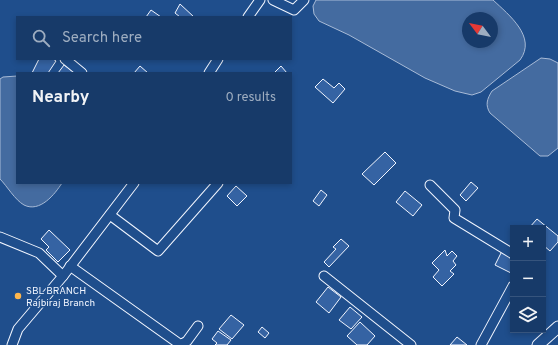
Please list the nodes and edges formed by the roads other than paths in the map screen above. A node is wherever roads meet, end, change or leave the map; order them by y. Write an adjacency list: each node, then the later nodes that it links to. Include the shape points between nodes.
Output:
1 (260, 0): 4 (street)
2 (273, 0): 3 (street, via 294,10)
3 (304, 0)
4 (249, 16)
5 (66, 60): 7 (street)
6 (217, 60): 8 (street)
7 (81, 72)
8 (210, 72)
9 (133, 184): 12 (street)
10 (217, 184): 12 (street, via 158,251)
11 (430, 185): 14 (street, via 455,210 454,218)
12 (110, 215): 15 (street)
13 (0, 237): 16 (street, via 39,253)
14 (510, 252)
15 (70, 266): 16 (street); 19 (street, via 178,343 187,342)
16 (63, 276): 21 (street, via 18,329)
17 (324, 276): 22 (street)
18 (510, 292): 23 (street)
19 (198, 326)
20 (558, 326): 24 (street)
21 (12, 345)
22 (411, 345)
23 (481, 345)
24 (538, 345)

